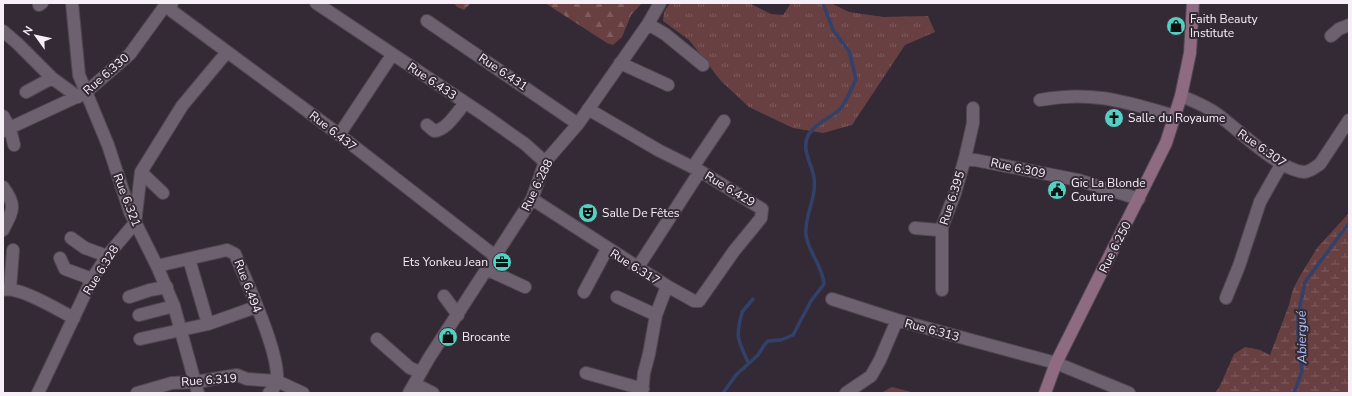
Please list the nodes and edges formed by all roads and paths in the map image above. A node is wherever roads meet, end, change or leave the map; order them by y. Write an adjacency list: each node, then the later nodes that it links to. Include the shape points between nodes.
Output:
1 (316, 3): 12 (street, Rue 6.433)
2 (660, 3): 7 (street, Rue 6.288)
3 (1193, 3): 19 (main road, Rue 6.250, via 1190,53)
4 (75, 5): 18 (street, Rue 6.321)
5 (170, 5): 11 (street, Rue 6.437); 18 (street, Rue 6.330, via 130,54)
6 (427, 21): 28 (street, Rue 6.431)
7 (648, 24): 13 (street, Rue 6.288); 14 (street, via 665,34)
8 (1349, 25): 10 (street)
9 (4, 34): 15 (street)
10 (1331, 36)
11 (227, 52): 31 (street, Rue 6.437); 37 (street, via 182,106)
12 (392, 55): 21 (street, Rue 6.433); 31 (street)
13 (620, 63): 16 (street); 23 (street, Rue 6.288)
14 (703, 65)
15 (52, 78): 17 (street); 18 (street)
16 (668, 85)
17 (26, 92)
18 (82, 95): 30 (street, Rue 6.330, via 22,120); 42 (street, Rue 6.321, via 108,145)
19 (1181, 96): 25 (main road, Rue 6.250); 35 (street, Rue 6.307, via 1216,113)
20 (1040, 100): 25 (street, via 1072,95 1103,97)
21 (465, 103): 29 (street, via 439,130 434,131); 34 (street, Rue 6.433, via 525,144)
22 (973, 108): 33 (street, Rue 6.395, via 973,123)
23 (588, 109): 28 (street, Rue 6.288); 36 (street, Rue 6.429)
24 (3, 116): 30 (street)
25 (1175, 116): 41 (main road, Rue 6.250, via 1166,143)
26 (1349, 120): 35 (street, Rue 6.307, via 1320,164 1313,169 1304,172)
27 (724, 121): 36 (street)
28 (578, 124): 34 (street, Rue 6.288)
29 (427, 125)
30 (7, 129): 32 (street)
31 (339, 135): 50 (street, Rue 6.437)
32 (14, 145)
33 (965, 158): 41 (street, Rue 6.309, via 1078,180); 43 (street, Rue 6.395)
34 (545, 162): 40 (street, Rue 6.288)
35 (1282, 163): 66 (street, via 1260,202)
36 (696, 169): 54 (street); 57 (street, Rue 6.429, via 762,209 761,218 734,250 699,301 694,301)
37 (141, 172): 39 (street); 42 (street)
38 (3, 187): 45 (street, via 15,195 12,211)
39 (163, 193)
40 (532, 199): 47 (street, Rue 6.317); 50 (street, Rue 6.288)
41 (1139, 199): 79 (main road, Rue 6.250)
42 (135, 222): 49 (street, Rue 6.328); 53 (street, Rue 6.321)
43 (942, 227): 44 (street, via 938,230); 61 (street, Rue 6.395)
44 (915, 228)
45 (3, 230)
46 (71, 238): 49 (street, via 86,248)
47 (607, 249): 54 (street, Rue 6.317); 62 (street)
48 (13, 250): 60 (street)
49 (107, 256): 56 (street, Rue 6.328)
50 (495, 256): 55 (street, Rue 6.288)
51 (60, 258): 56 (street, via 65,269)
52 (189, 259): 53 (street, Rue 6.494); 69 (street, Rue 6.494, via 231,251 235,254); 75 (street)
53 (157, 266): 58 (street, Rue 6.321)
54 (638, 267): 57 (street, Rue 6.317)
55 (486, 270): 59 (street); 72 (street, Rue 6.288)
56 (92, 279): 73 (street, Rue 6.328)
57 (667, 286): 70 (street, Rue 6.317)
58 (166, 287): 65 (street); 68 (street, Rue 6.321)
59 (525, 287)
60 (7, 290): 73 (street)
61 (942, 290)
62 (584, 292)
63 (444, 296): 72 (street)
64 (617, 296): 70 (street)
65 (129, 297)
66 (1226, 298)
67 (832, 299): 74 (street)
68 (174, 306): 71 (street); 76 (street, Rue 6.321)
69 (256, 307): 75 (street); 82 (street, Rue 6.494, via 274,357)
70 (656, 314): 85 (street, Rue 6.317, via 650,354 644,373)
71 (139, 315)
72 (458, 315): 80 (street, Rue 6.288)
73 (74, 318): 86 (street, Rue 6.328)
74 (897, 320): 79 (street, Rue 6.313); 91 (street, Rue 6.313, via 871,376)
75 (208, 324): 76 (street)
76 (180, 330): 77 (street); 83 (street, Rue 6.321)
77 (140, 339)
78 (376, 339): 80 (street, via 410,368)
79 (1056, 363): 92 (main road, Rue 6.250); 93 (street, Rue 6.313)
80 (420, 372): 84 (street, Rue 6.288)
81 (586, 374): 85 (street)
82 (276, 381): 83 (street, Rue 6.319, via 247,379 237,375); 88 (street); 89 (street, Rue 6.319)
83 (197, 388): 87 (street, Rue 6.319, via 172,383)
84 (412, 388): 90 (street)
85 (643, 391)
86 (38, 393)
87 (137, 393)
88 (269, 393)
89 (304, 393)
90 (433, 393)
91 (846, 393)
92 (1045, 393)
93 (1129, 393)

